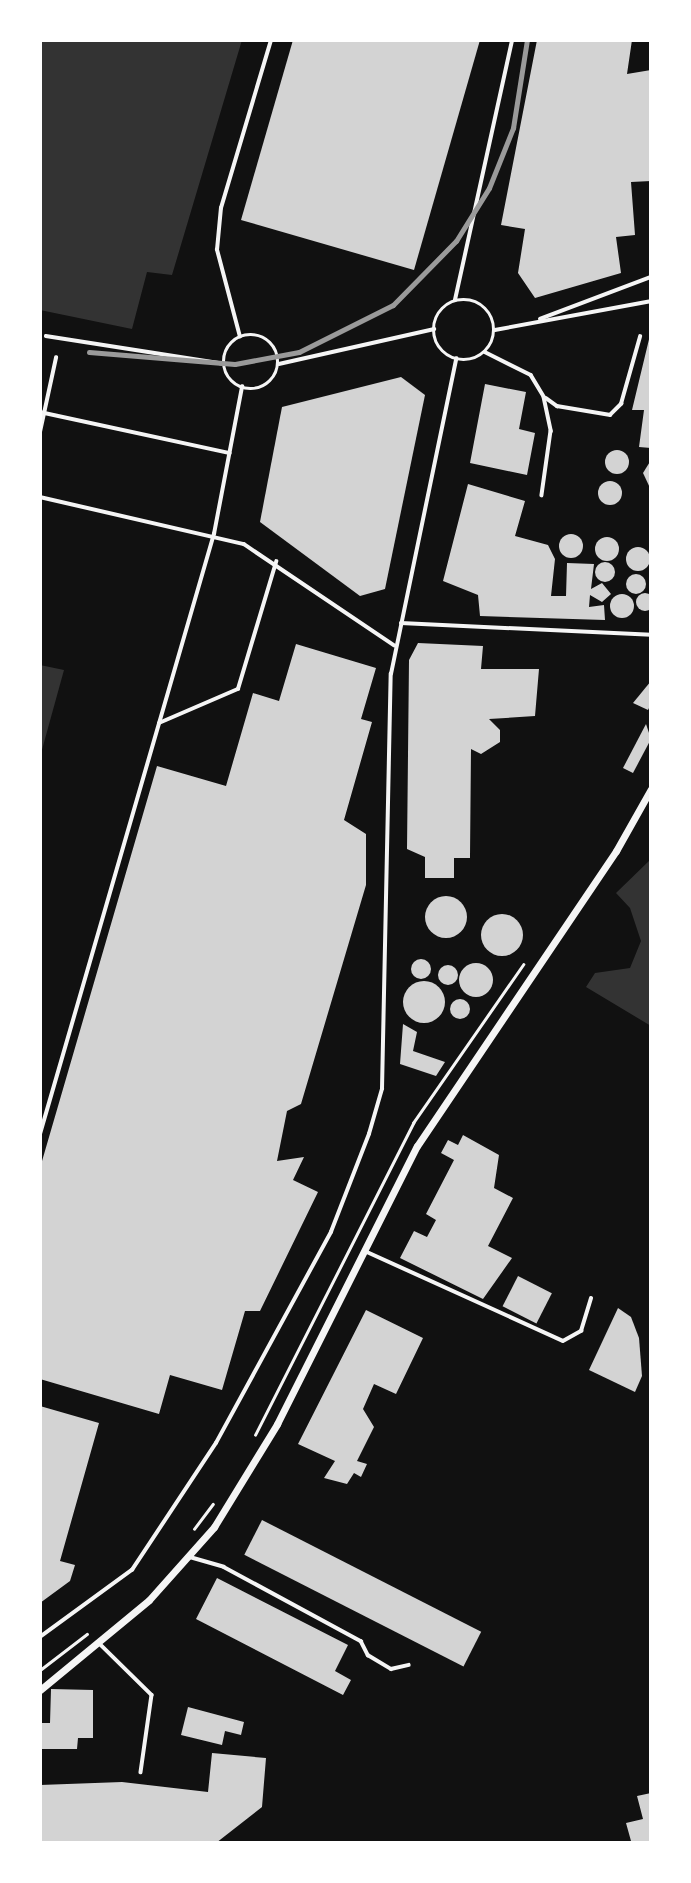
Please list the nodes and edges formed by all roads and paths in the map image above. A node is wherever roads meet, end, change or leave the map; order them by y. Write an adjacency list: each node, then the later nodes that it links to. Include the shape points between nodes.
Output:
1 (271, 40): 10 (lane, via 220,222 223,286)
2 (512, 40): 4 (lane)
3 (651, 277): 6 (lane)
4 (455, 300): 7 (lane, via 440,311); 8 (lane, via 483,306)
5 (651, 301): 6 (lane)
6 (534, 321): 8 (lane)
7 (434, 329): 14 (lane, via 438,345); 16 (lane)
8 (495, 330): 12 (lane)
9 (46, 336): 15 (lane)
10 (240, 337): 15 (lane, via 228,347); 16 (lane, via 267,339)
11 (640, 337): 18 (lane, via 621,404 610,415 557,406)
12 (485, 352): 14 (lane); 18 (lane, via 531,375)
13 (56, 358): 19 (lane)
14 (456, 359): 26 (lane)
15 (225, 364): 17 (lane)
16 (279, 364): 17 (lane, via 266,385)
17 (242, 387): 21 (lane)
18 (544, 397): 22 (lane, via 551,431)
19 (42, 412): 20 (lane); 21 (lane)
20 (40, 432)
21 (230, 453): 24 (lane)
22 (542, 495)
23 (40, 497): 24 (lane)
24 (214, 534): 25 (lane); 29 (lane)
25 (276, 562): 28 (lane); 29 (lane, via 238,689)
26 (400, 622): 27 (lane); 28 (lane)
27 (651, 635)
28 (394, 645): 35 (lane, via 382,1089 369,1134 331,1232 216,1443 132,1570)
29 (159, 723): 31 (lane)
30 (651, 789): 32 (street, via 616,851 424,1135)
31 (40, 1134)
32 (363, 1250): 33 (lane, via 563,1341 581,1331); 34 (street, via 277,1424 214,1527)
33 (591, 1297)
34 (188, 1556): 36 (street, via 149,1600); 37 (lane, via 224,1567 361,1640 368,1656 391,1669)
35 (40, 1637)
36 (98, 1642): 38 (street); 39 (lane, via 152,1695)
37 (410, 1665)
38 (40, 1690)
39 (141, 1772)

